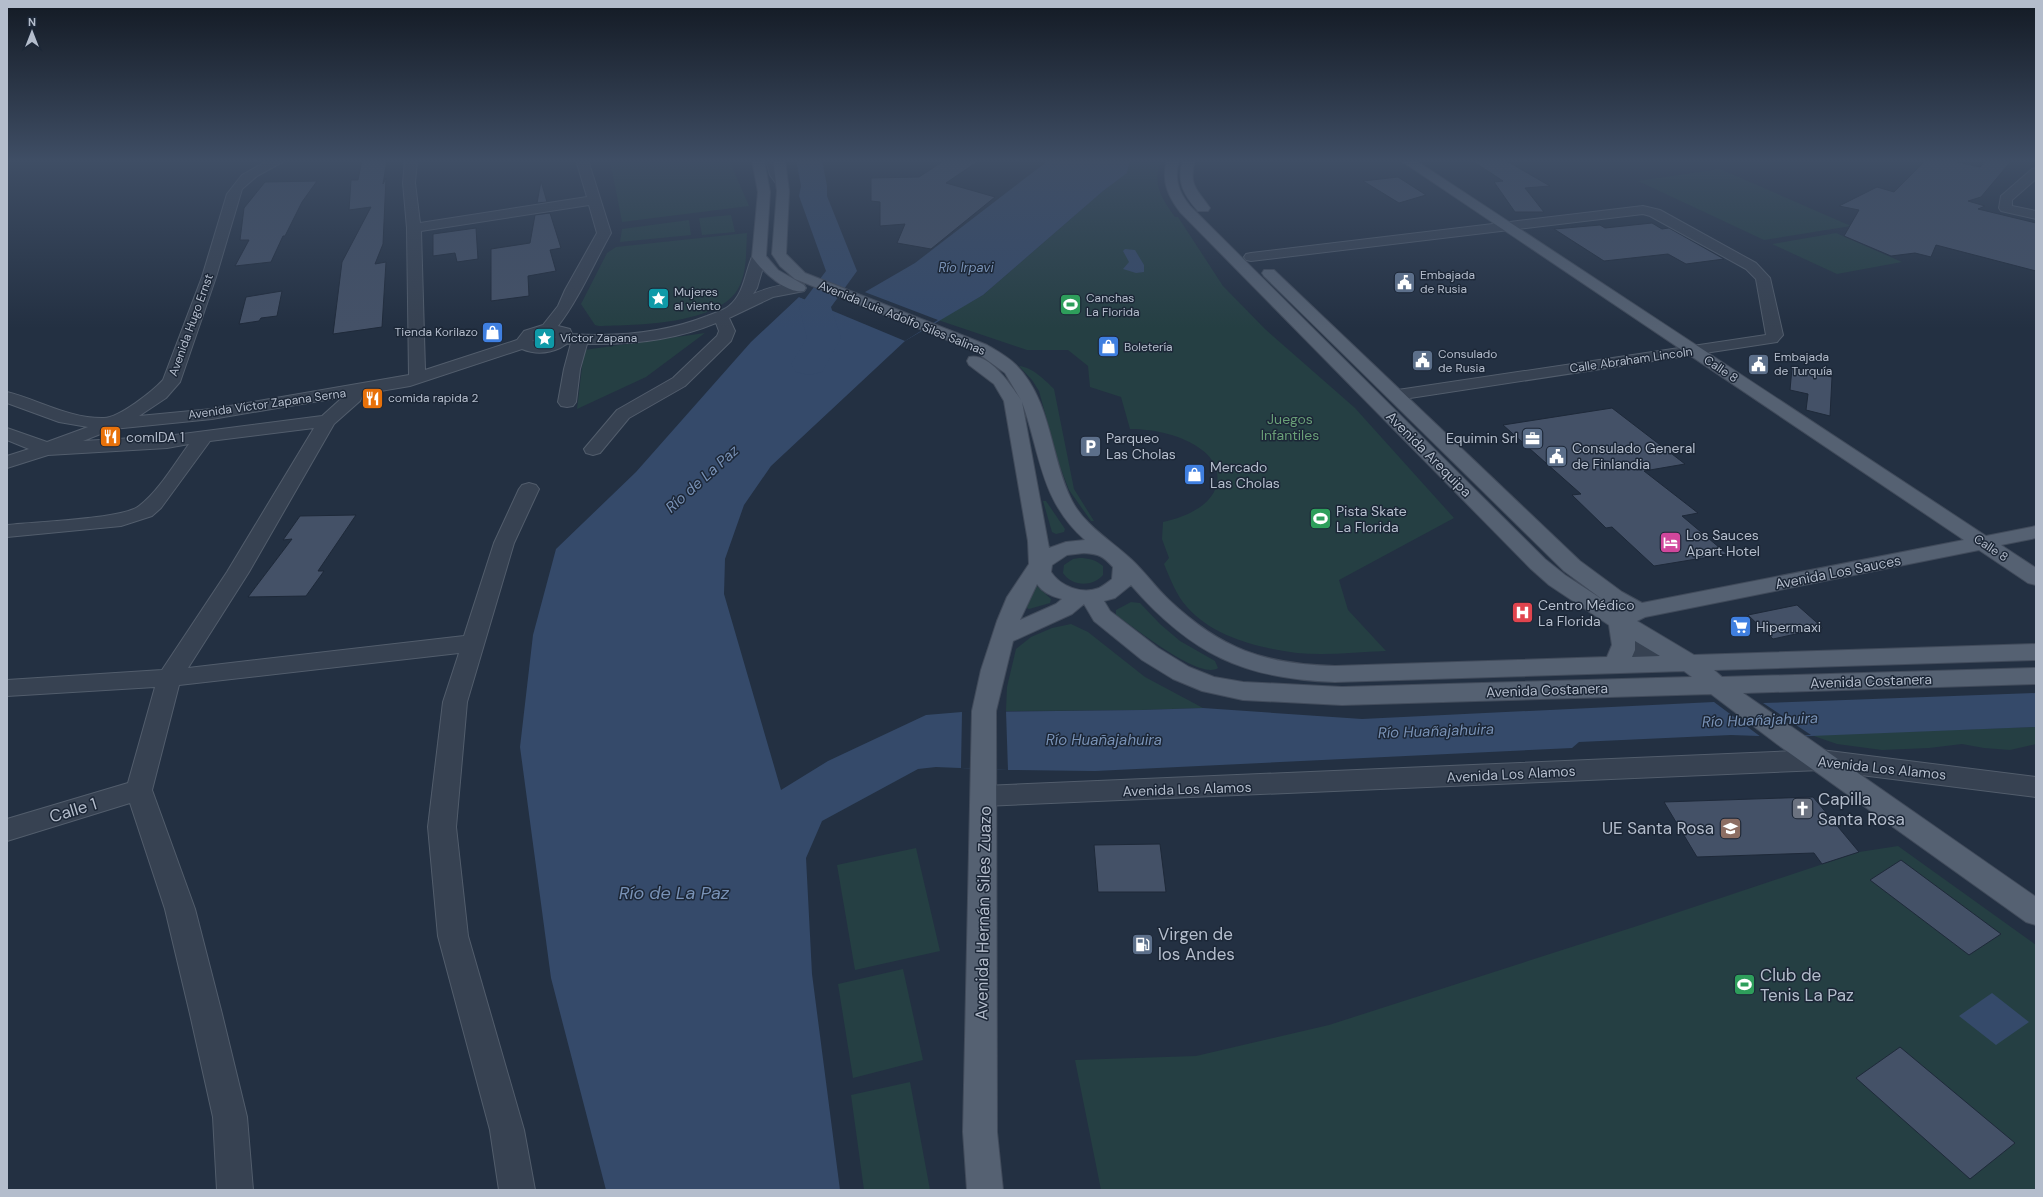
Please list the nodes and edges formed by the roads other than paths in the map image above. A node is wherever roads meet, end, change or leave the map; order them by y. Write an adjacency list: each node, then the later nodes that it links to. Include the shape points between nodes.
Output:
1 (227, 216): 31 (street, Avenida Hugo Ernst, via 209,277 169,386 150,403)
2 (412, 216): 14 (street)
3 (492, 216): 14 (street)
4 (599, 216): 20 (street, via 604,233 565,307)
5 (763, 216): 16 (main road)
6 (781, 216): 17 (main road, Avenida Luis Adolfo Siles Salinas, via 779,254)
7 (1198, 216): 15 (main road, Avenida Arequipa)
8 (1211, 216): 12 (main road)
9 (1489, 216): 13 (main road, Calle 8)
10 (1592, 216): 13 (street, Calle Abraham Lincoln)
11 (1660, 216): 24 (street, Calle Abraham Lincoln, via 1751,266 1763,278 1774,335 1771,339)
12 (1215, 220)
13 (1504, 226): 15 (street); 24 (main road, Calle 8)
14 (414, 228): 25 (street)
15 (1242, 254): 26 (main road, Avenida Arequipa); 28 (main road, Avenida Arequipa)
16 (760, 257): 17 (main road, Avenida Luis Adolfo Siles Salinas, via 773,273); 18 (street, via 750,288)
17 (797, 283): 18 (street, via 769,292); 21 (main road, Avenida Luis Adolfo Siles Salinas)
18 (735, 308): 19 (street)
19 (720, 316): 22 (street, via 656,334 621,339); 35 (street, via 728,331 726,338 678,382 623,414)
20 (548, 329): 22 (street, via 560,330); 23 (street, via 530,334)
21 (922, 330): 41 (main road, Avenida Luis Adolfo Siles Salinas, via 981,348 1014,373 1031,400 1052,476 1062,502 1076,520); 42 (main road, Avenida Luis Adolfo Siles Salinas, via 978,362 1000,381 1013,401)
22 (572, 339): 23 (street, via 543,347 531,347); 29 (street, via 572,369)
23 (524, 343): 25 (street, Avenida Víctor Zapana Serna)
24 (1693, 350): 26 (street, Calle Abraham Lincoln); 40 (main road, Calle 8)
25 (417, 377): 30 (street, Avenida Víctor Zapana Serna)
26 (1397, 395): 28 (main road); 45 (main road, Avenida Arequipa, via 1572,566 1614,597)
27 (7, 398): 31 (street, Avenida Víctor Zapana Serna, via 65,418)
28 (1374, 398): 46 (main road, Avenida Arequipa, via 1538,564 1557,580)
29 (567, 402)
30 (345, 404): 31 (street, Avenida Víctor Zapana Serna); 33 (street, via 280,426); 53 (street, via 300,464 238,572)
31 (106, 424): 34 (street, Avenida Hugo Ernst)
32 (7, 433): 34 (street)
33 (204, 437): 34 (street, via 167,442); 38 (street, via 154,504 145,512 104,523)
34 (48, 449): 36 (street, Avenida Hugo Ernst)
35 (593, 449)
36 (7, 462)
37 (529, 489): 48 (street, via 504,543)
38 (7, 532)
39 (2036, 532): 40 (main road, Avenida Los Sauces)
40 (1983, 543): 43 (main road, Calle 8); 45 (main road, Avenida Los Sauces)
41 (1116, 557): 42 (main road, via 1085,546 1067,548 1052,554); 44 (main road, via 1124,576 1121,583 1107,593); 51 (main road, Avenida Costanera, via 1185,627 1228,655 1260,666 1316,674)
42 (1040, 564): 44 (main road, via 1040,572 1047,583 1061,592); 47 (main road, Avenida Hernán Siles Zuazo, via 1029,577)
43 (2036, 578)
44 (1085, 597): 47 (main road); 54 (main road, Avenida Costanera, via 1102,616 1150,654 1181,673 1210,685 1243,691 1342,696)
45 (1639, 611): 46 (main road, Avenida Los Sauces)
46 (1619, 621): 50 (main road, Avenida Arequipa); 51 (main road, via 1625,645 1622,658)
47 (1002, 637): 57 (main road, Avenida Hernán Siles Zuazo, via 990,674 984,711)
48 (474, 643): 53 (street); 63 (street, via 455,702 442,827 453,936 507,1130)
49 (2036, 652): 50 (main road, Avenida Costanera)
50 (1690, 663): 51 (main road, Avenida Costanera); 54 (main road, Avenida Arequipa)
51 (1614, 666)
52 (2036, 676): 54 (main road, Avenida Costanera)
53 (169, 678): 55 (street); 59 (street)
54 (1716, 685): 56 (main road, Avenida Arequipa)
55 (7, 688)
56 (1821, 760): 57 (street, Avenida Los Alamos, via 1248,786); 58 (street, Avenida Los Alamos, via 1934,772); 61 (main road)
57 (984, 782): 64 (main road, Avenida Hernán Siles Zuazo, via 980,1132)
58 (2036, 787)
59 (140, 790): 60 (street, Calle 1); 62 (street, via 180,908 206,1014 230,1117)
60 (7, 830)
61 (2036, 913)
62 (235, 1190)
63 (517, 1190)
64 (985, 1190)

